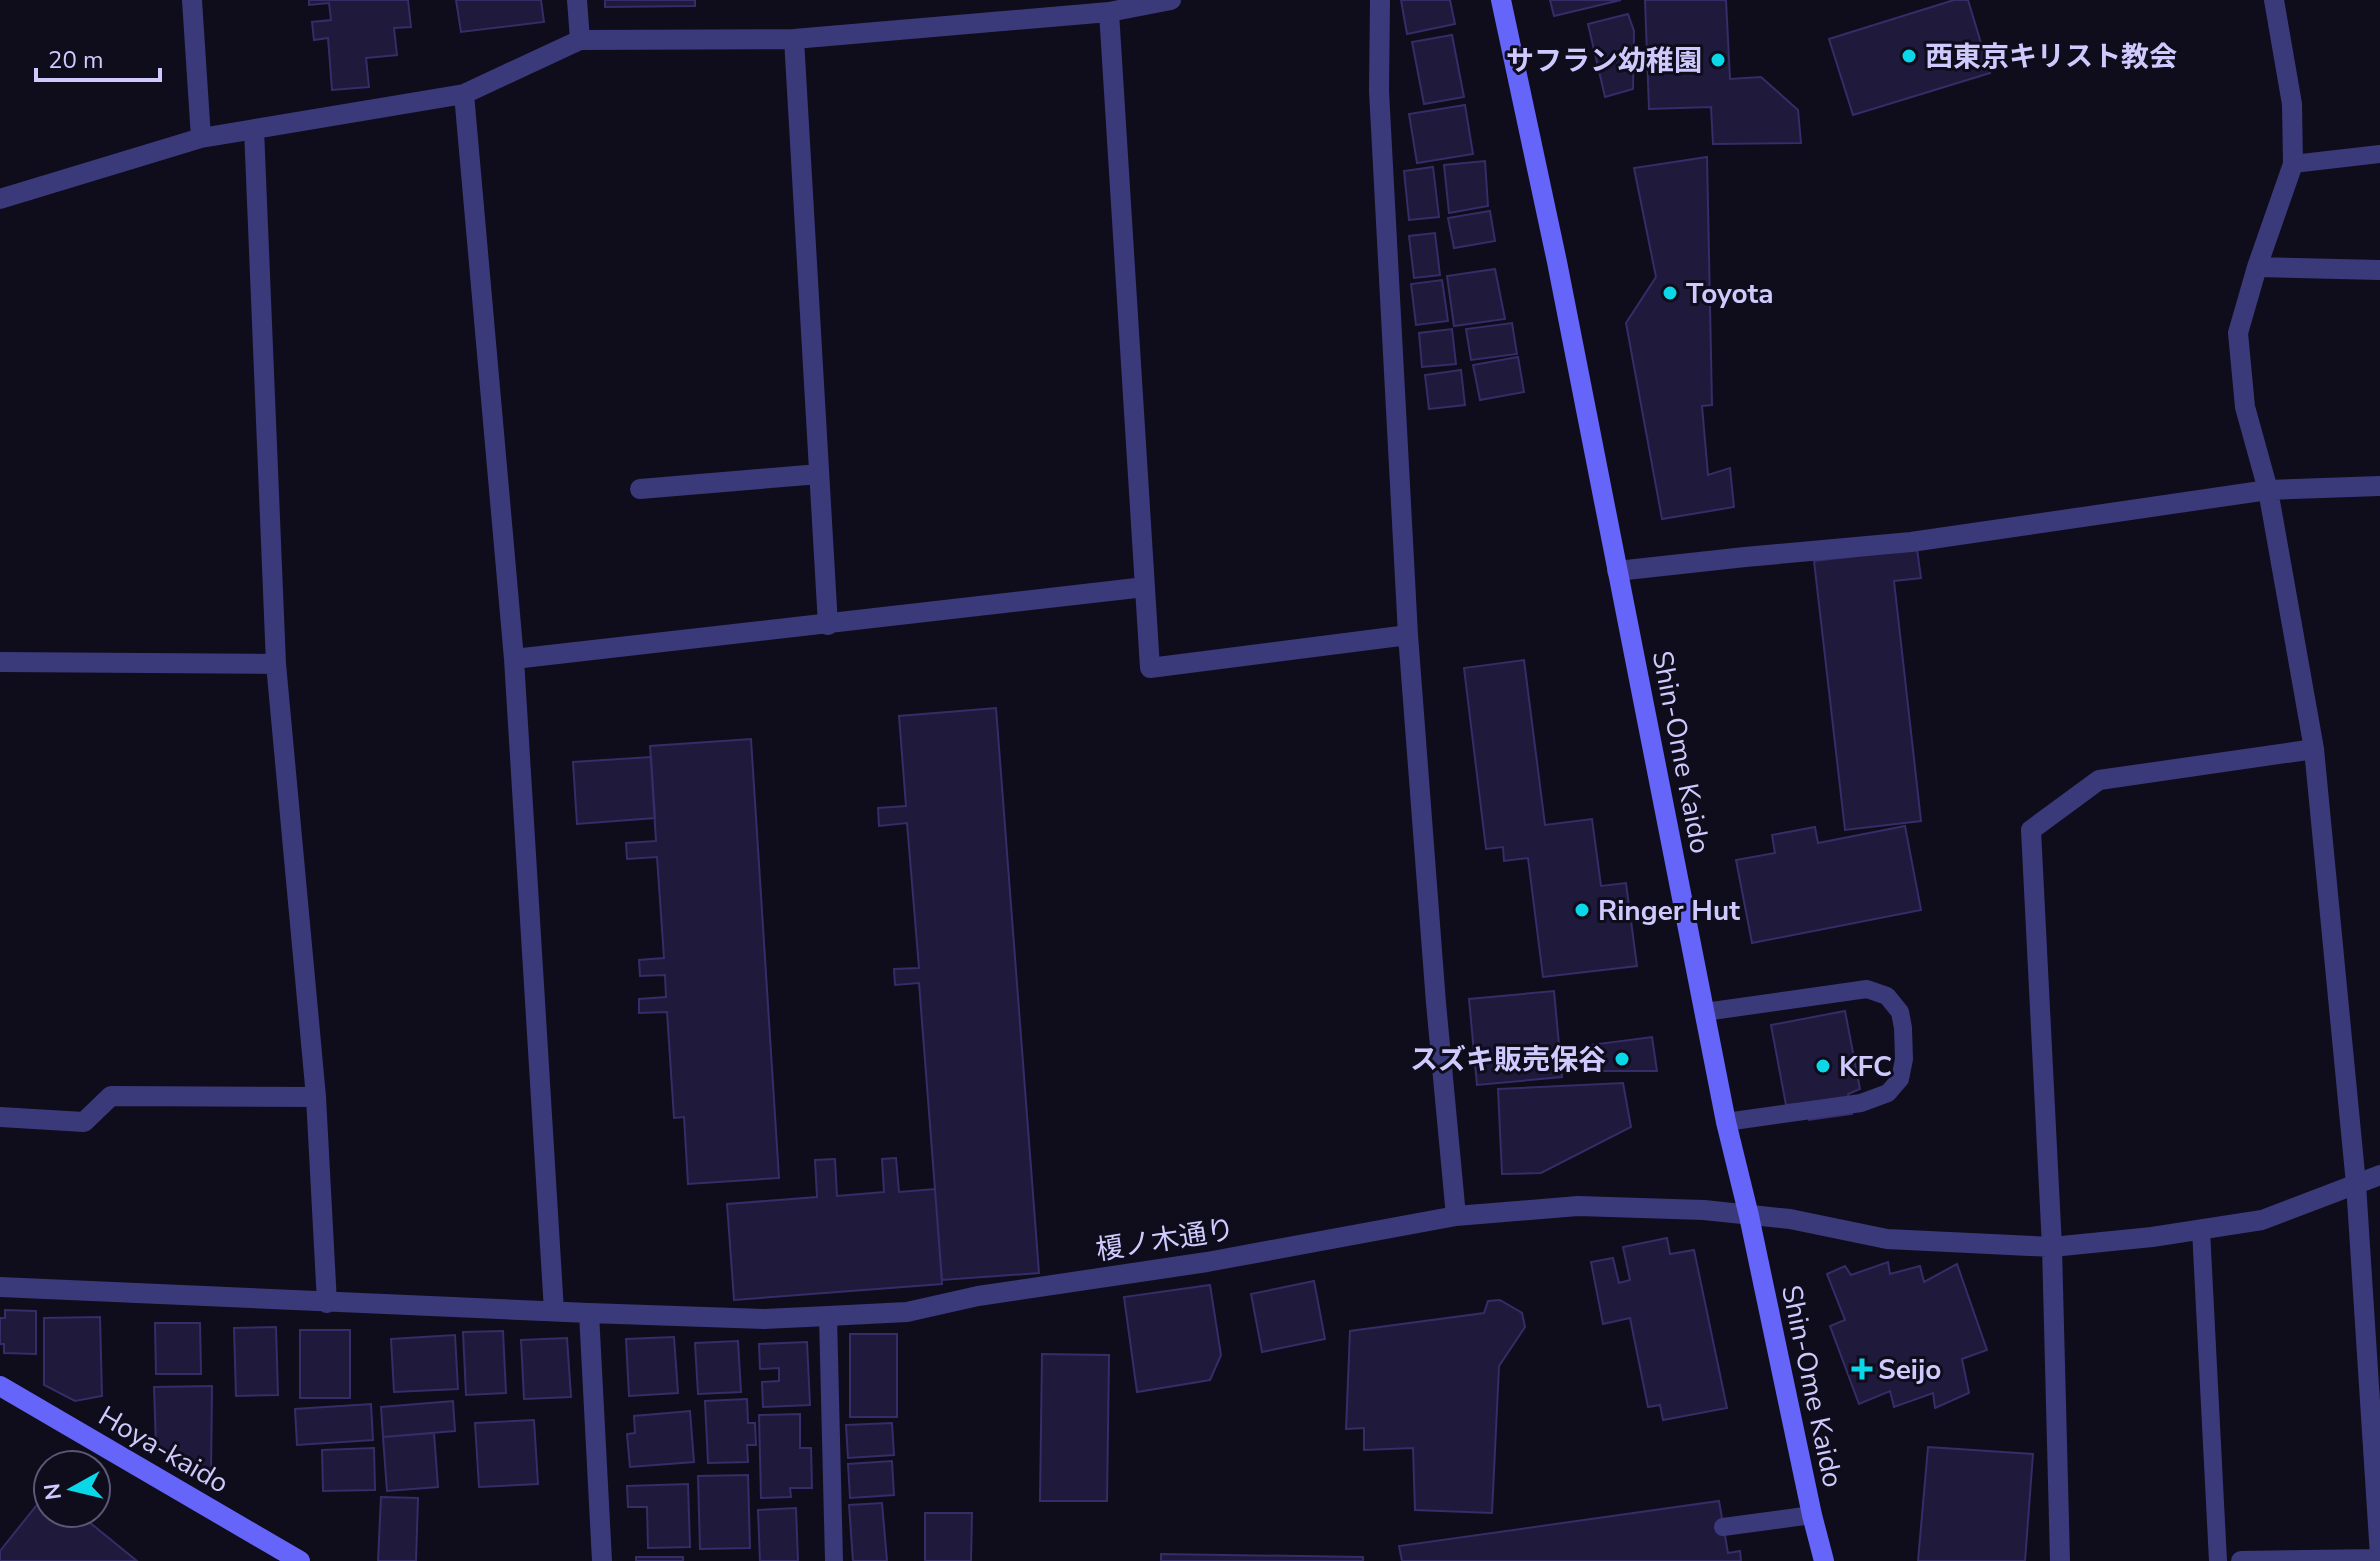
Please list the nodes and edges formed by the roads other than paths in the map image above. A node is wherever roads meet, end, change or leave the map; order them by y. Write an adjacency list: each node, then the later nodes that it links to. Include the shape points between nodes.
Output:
1 (192, 0): 13 (street)
2 (577, 0): 10 (street)
3 (1171, 0): 7 (street)
4 (1380, 0): 26 (street, via 1379,91)
5 (1501, 0): 23 (main road, Shin-Ome Kaido)
6 (2274, 0): 15 (street, via 2292,104)
7 (1141, 3): 8 (street)
8 (1109, 12): 9 (street); 24 (street)
9 (794, 39): 10 (street); 19 (street)
10 (580, 40): 11 (street)
11 (464, 94): 12 (street); 27 (street)
12 (254, 129): 13 (street); 29 (street)
13 (201, 138): 16 (street)
14 (2380, 154): 15 (lane)
15 (2293, 164): 17 (street)
16 (0, 199)
17 (2257, 267): 18 (street); 22 (street, via 2238,333 2245,407)
18 (2380, 270)
19 (819, 474): 21 (street); 25 (street)
20 (2380, 486): 22 (street)
21 (640, 489)
22 (2268, 490): 23 (street, via 1911,542); 30 (street)
23 (1617, 571): 31 (main road, Shin-Ome Kaido)
24 (1145, 587): 25 (street); 26 (street, via 1150,668)
25 (828, 625): 27 (street)
26 (1408, 635): 37 (street)
27 (514, 659): 43 (street)
28 (0, 662): 29 (street)
29 (276, 664): 32 (street)
30 (2314, 749): 36 (street); 40 (street, via 2099,780 2031,830)
31 (1705, 1012): 34 (main road, Shin-Ome Kaido); 34 (lane, via 1867,989 1887,996 1900,1012 1904,1059 1900,1079 1888,1093 1861,1103)
32 (316, 1097): 33 (street, via 111,1096 84,1122); 42 (street)
33 (0, 1117)
34 (1726, 1122): 38 (main road, Shin-Ome Kaido)
35 (2380, 1175): 36 (street, 榎ノ木通り)
36 (2356, 1184): 39 (street, 榎ノ木通り, via 2262,1220); 49 (street)
37 (1456, 1216): 38 (street, 榎ノ木通り, via 1578,1206); 45 (street, 榎ノ木通り, via 907,1312)
38 (1749, 1216): 40 (street, 榎ノ木通り, via 1887,1239); 47 (main road, Shin-Ome Kaido)
39 (2201, 1230): 40 (street, 榎ノ木通り); 55 (lane)
40 (2052, 1247): 54 (street)
41 (0, 1287): 42 (street, 榎ノ木通り)
42 (327, 1303): 43 (street, 榎ノ木通り)
43 (554, 1311): 44 (street, 榎ノ木通り)
44 (589, 1313): 45 (street, 榎ノ木通り); 51 (street)
45 (828, 1316): 52 (lane)
46 (0, 1386): 50 (main road, Hoya-kaido)
47 (1812, 1515): 48 (lane); 53 (main road, Shin-Ome Kaido)
48 (1723, 1527)
49 (2380, 1558): 56 (street)
50 (300, 1561)
51 (602, 1561)
52 (834, 1561)
53 (1824, 1561)
54 (2060, 1561)
55 (2218, 1561)
56 (2241, 1561)

